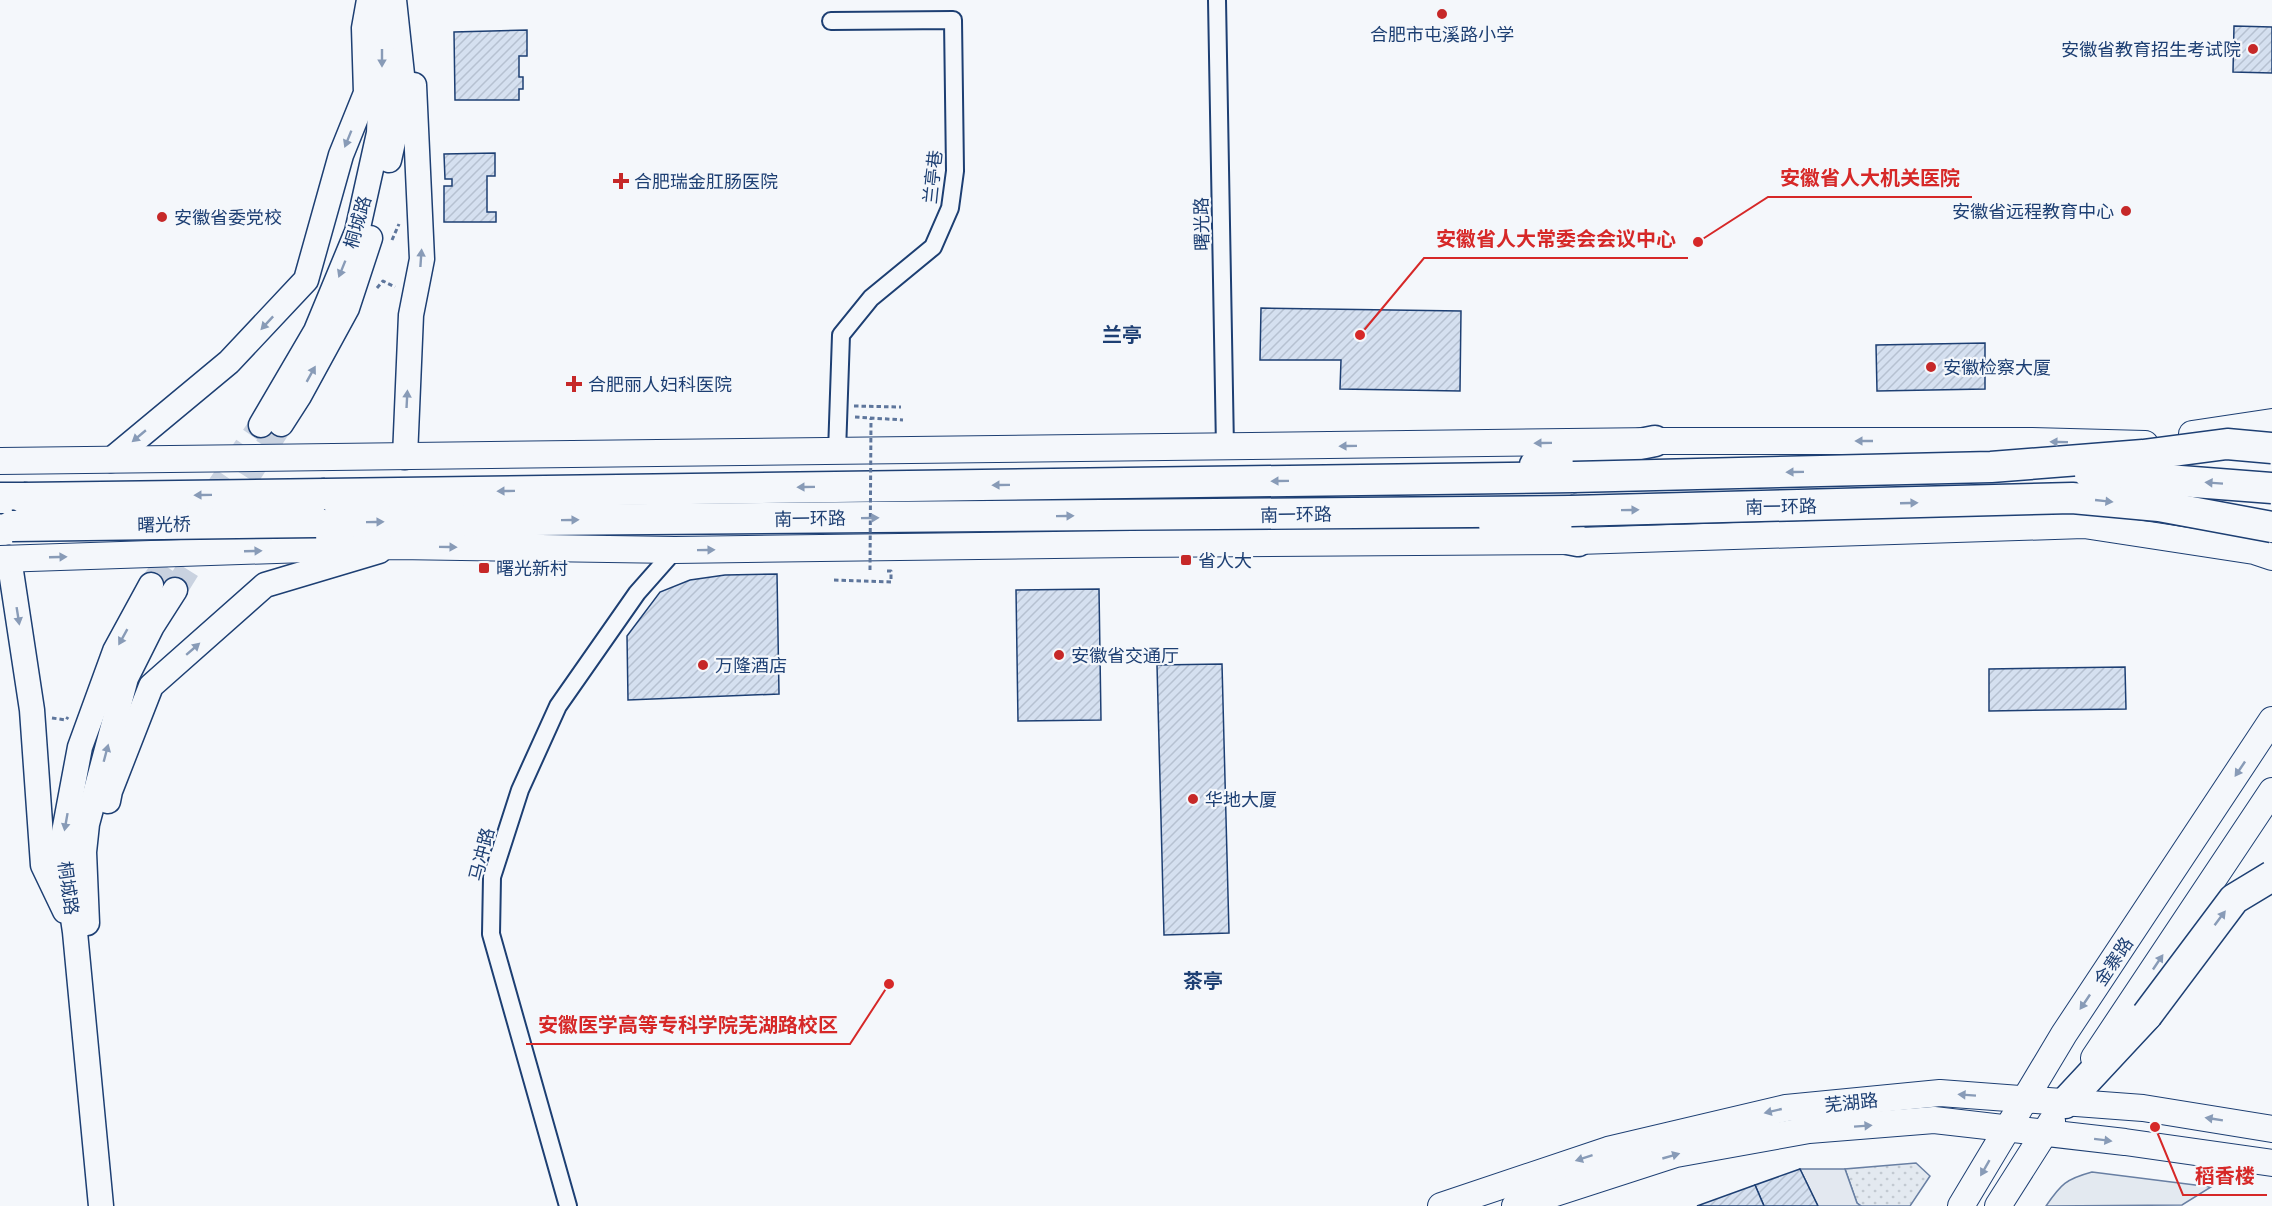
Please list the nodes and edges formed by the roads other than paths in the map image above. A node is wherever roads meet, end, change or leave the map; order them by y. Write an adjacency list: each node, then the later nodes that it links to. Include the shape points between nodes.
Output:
1 (369, 0): 16 (street, one-way to 16, via 364,28 366,93 341,155 306,280 229,362)
2 (376, 0): 6 (street, 桐城路, one-way to 6, via 382,52 379,133 357,232 271,425 299,396 347,308 376,220 404,93)
3 (394, 0): 6 (street, 桐城路)
4 (1216, 0): 12 (street, 曙光路)
5 (831, 21): 14 (street, 兰亭巷, via 953,20 955,171 950,208 933,247 871,298 841,335)
6 (400, 53): 15 (street, one-way to 6, via 411,315 422,259 415,97)
7 (2272, 422): 10 (main road)
8 (2272, 439): 11 (highway, bridge)
9 (1655, 441): 10 (main road, one-way to 9); 12 (main road, one-way to 12); 20 (highway)
10 (2138, 443): 18 (main road)
11 (2227, 444): 13 (highway, 南一环路, bridge); 19 (highway, 南一环路, bridge)
12 (1225, 447): 14 (main road)
13 (2272, 448)
14 (837, 452): 15 (main road)
15 (405, 457): 16 (main road)
16 (111, 460): 17 (main road)
17 (0, 461)
18 (2272, 461)
19 (1991, 467): 20 (highway, 南一环路, one-way to 20, bridge); 21 (highway, one-way to 19, bridge)
20 (1464, 478): 22 (highway, 南一环路, one-way to 22)
21 (2272, 488)
22 (325, 494): 23 (highway, 曙光桥, one-way to 23, bridge)
23 (12, 498)
24 (2159, 506): 25 (highway, 南一环路, one-way to 24, bridge, via 2072,498); 26 (highway, bridge); 29 (highway, 南一环路, bridge)
25 (1430, 513): 27 (highway, 南一环路, one-way to 25); 30 (highway)
26 (2272, 513)
27 (316, 522): 28 (highway, 曙光桥, bridge)
28 (6, 526)
29 (2272, 527)
30 (1578, 541): 32 (main road, one-way to 30); 33 (main road, via 2084,525)
31 (396, 546): 32 (main road, one-way to 32); 34 (main road, one-way to 31); 40 (street, one-way to 31, via 110,791 152,686 265,585)
32 (675, 550): 50 (street, 马冲路, via 637,592 558,706 520,790 492,877 491,934)
33 (2272, 557)
34 (4, 559): 41 (street, one-way to 41, via 32,710 43,865)
35 (151, 585): 41 (street, 桐城路, one-way to 41, via 115,651 80,747 62,843)
36 (175, 591): 40 (street, 桐城路, one-way to 36, via 87,824 126,678)
37 (2272, 720): 42 (main road, 金寨路, one-way to 42, via 2064,1034)
38 (2272, 791): 43 (main road, 金寨路, one-way to 38)
39 (2272, 876): 43 (highway, one-way to 39, bridge, via 2146,1015 2234,899)
40 (87, 910): 49 (street, 桐城路)
41 (75, 932): 48 (street, 桐城路)
42 (2025, 1100): 43 (main road, 芜湖路); 44 (main road, 金寨路); 51 (main road, 芜湖路, one-way to 51, via 1940,1093 1786,1108 1608,1150)
43 (2065, 1103): 45 (main road, 芜湖路, one-way to 43, via 2143,1108); 46 (main road, 金寨路)
44 (2008, 1129): 46 (main road, 芜湖路); 52 (main road, 芜湖路, one-way to 44, via 1676,1154 1809,1130 1934,1120); 53 (main road, 金寨路, one-way to 53)
45 (2272, 1129)
46 (2045, 1133): 47 (main road, 芜湖路, one-way to 47); 54 (main road, 金寨路)
47 (2272, 1163)
48 (101, 1206)
49 (117, 1206)
50 (568, 1206)
51 (1441, 1206)
52 (1515, 1206)
53 (1961, 1206)
54 (1998, 1206)

